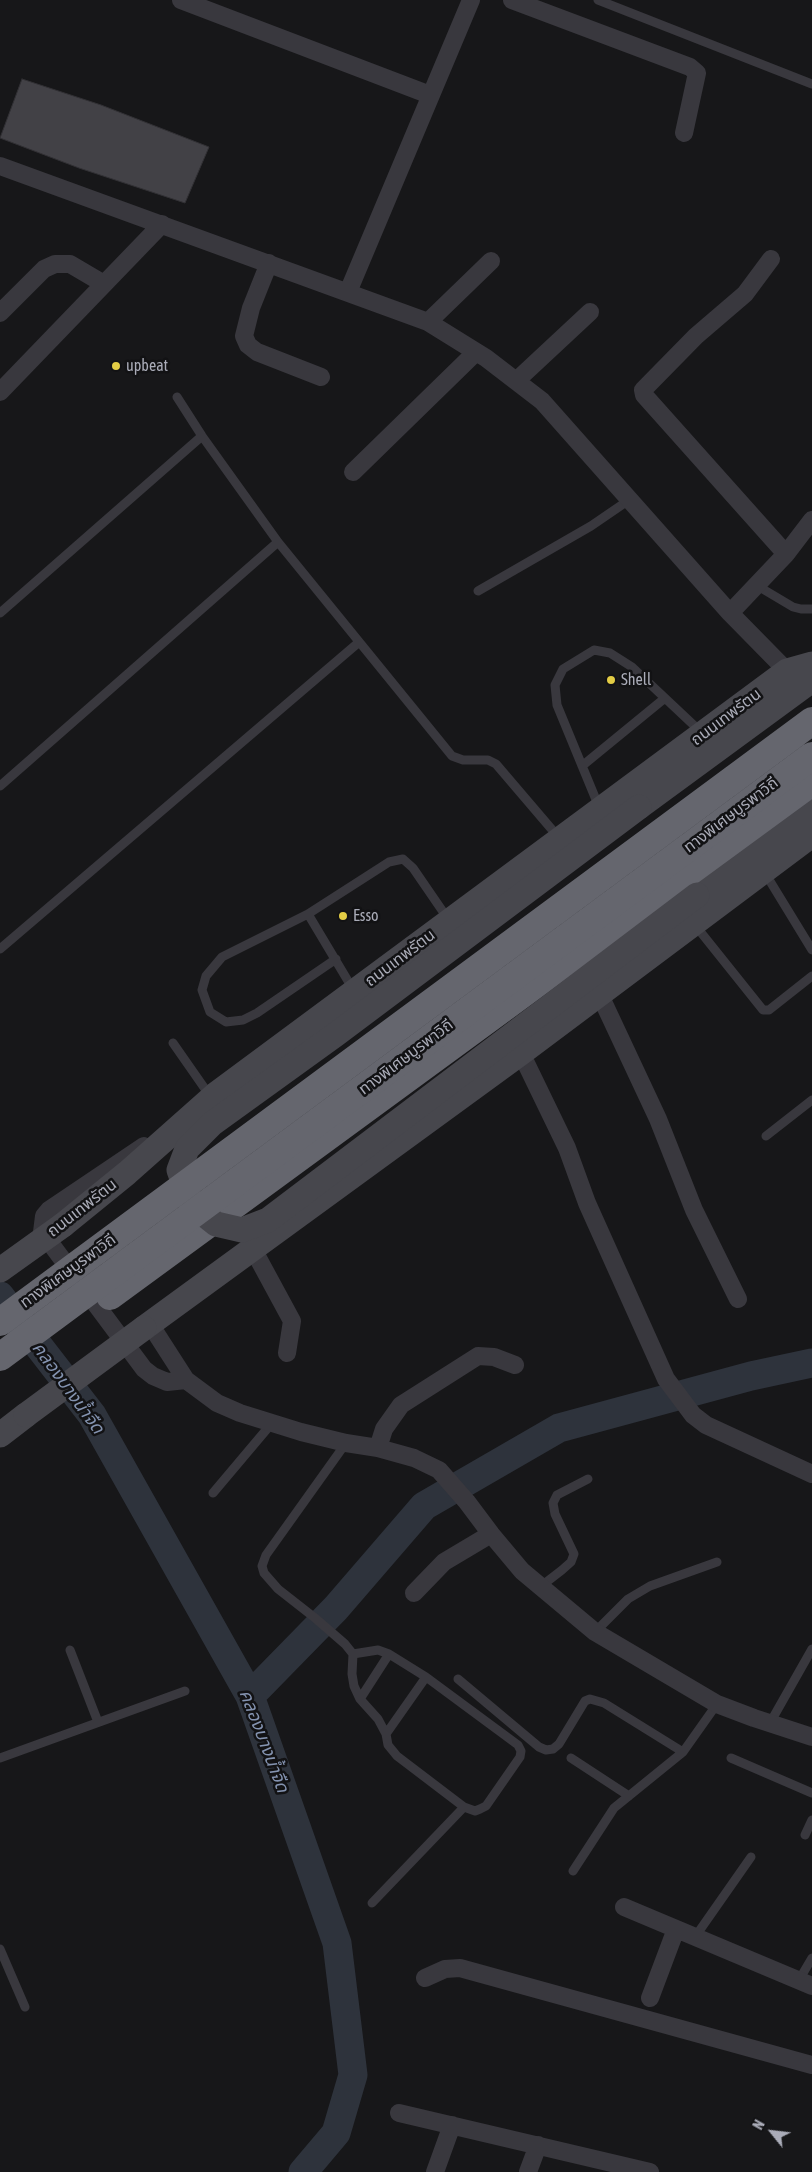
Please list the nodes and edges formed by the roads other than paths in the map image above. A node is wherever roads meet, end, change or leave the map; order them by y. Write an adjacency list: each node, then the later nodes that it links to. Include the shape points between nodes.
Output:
1 (181, 0): 6 (street)
2 (471, 0): 6 (street)
3 (512, 0): 7 (street, via 690,67 697,73)
4 (598, 0): 5 (lane)
5 (812, 84)
6 (430, 95): 14 (street)
7 (684, 133)
8 (0, 166): 9 (street)
9 (162, 224): 12 (street); 13 (street)
10 (771, 259): 28 (street, via 746,294 689,342 643,390 644,395)
11 (491, 261): 17 (street)
12 (269, 263): 14 (street); 19 (street, via 251,308 244,336 248,345 257,352)
13 (104, 284): 16 (street, via 70,264 55,264 44,270); 21 (street)
14 (348, 292): 17 (street)
15 (590, 312): 20 (street)
16 (0, 313)
17 (428, 322): 18 (street)
18 (476, 352): 20 (street); 24 (street)
19 (321, 377)
20 (516, 382): 25 (street, via 542,401)
21 (0, 392)
22 (177, 397): 23 (lane)
23 (202, 436): 27 (lane); 32 (lane)
24 (353, 472)
25 (630, 500): 30 (lane, via 592,526); 33 (street)
26 (812, 520): 28 (street)
27 (278, 542): 34 (lane); 45 (lane)
28 (786, 554): 29 (street)
29 (756, 586): 31 (lane, via 793,607); 33 (street)
30 (478, 591)
31 (812, 609)
32 (0, 613)
33 (730, 613): 36 (street)
34 (358, 643): 49 (lane, via 452,756 463,760 488,760 496,764); 54 (lane)
35 (812, 664): 36 (main road, ถนนเทพรัตน)
36 (788, 671): 41 (main road, ถนนเทพรัตน)
37 (812, 680): 47 (main road, bridge, via 213,1123 187,1149 179,1170 191,1204 216,1224 242,1230 268,1220)
38 (665, 698): 41 (lane); 43 (lane); 43 (lane, via 632,667 610,653 594,650 563,669 556,685 556,705)
39 (812, 710): 69 (highway, ถนนเทพรัตน)
40 (812, 722): 70 (highway, ทางพิเศษบูรพาวิถี, bridge)
41 (703, 734): 46 (main road, ถนนเทพรัตน)
42 (812, 756): 73 (highway, ทางพิเศษบูรพาวิถี, bridge)
43 (582, 766): 46 (lane)
44 (812, 782): 75 (highway)
45 (0, 786)
46 (600, 810): 49 (main road, ถนนเทพรัตน)
47 (812, 810)
48 (812, 835): 50 (main road)
49 (561, 839): 52 (main road, ถนนเทพรัตน)
50 (763, 871): 53 (main road); 55 (lane)
51 (308, 914): 52 (lane, via 389,862 403,859 413,868); 56 (lane); 56 (lane, via 222,957 206,976 202,990 210,1012 226,1022 243,1020)
52 (450, 922): 58 (main road, ถนนเทพรัตน)
53 (693, 923): 57 (lane, via 764,1010 769,1010); 59 (main road)
54 (0, 948)
55 (812, 950)
56 (336, 959): 58 (lane)
57 (812, 976)
58 (355, 992): 62 (main road, ถนนเทพรัตน)
59 (599, 993): 61 (main road); 68 (street, via 658,1119 694,1210)
60 (173, 1043): 62 (lane)
61 (521, 1053): 66 (main road); 81 (street, via 567,1148 587,1203 666,1378 693,1415 706,1425)
62 (211, 1099): 64 (main road, ถนนเทพรัตน)
63 (812, 1100): 65 (lane)
64 (180, 1124): 67 (main road, ถนนเทพรัตน, bridge, via 127,1173); 76 (street, via 49,1210 44,1216 42,1232 144,1369 167,1382)
65 (766, 1136)
66 (253, 1249): 71 (main road); 72 (street, via 292,1321)
67 (0, 1270)
68 (738, 1299)
69 (0, 1311)
70 (0, 1322)
71 (147, 1326): 76 (street); 78 (main road, bridge)
72 (286, 1353)
73 (0, 1358)
74 (515, 1366): 80 (street, via 494,1357 478,1356 401,1405 384,1429)
75 (0, 1378)
76 (186, 1380): 77 (street, via 217,1403)
77 (272, 1423): 79 (street); 83 (lane)
78 (0, 1435)
79 (346, 1443): 80 (street); 91 (lane, via 266,1555 262,1566 278,1589)
80 (378, 1448): 84 (street, via 414,1458 439,1470)
81 (812, 1474)
82 (588, 1479): 86 (lane, via 557,1495 553,1502 555,1514 574,1554 566,1566)
83 (214, 1494)
84 (491, 1534): 86 (street); 87 (street, via 444,1562)
85 (717, 1562): 88 (lane, via 650,1586 628,1598)
86 (540, 1587): 88 (street)
87 (414, 1593)
88 (595, 1632): 97 (street)
89 (812, 1649): 99 (lane)
90 (70, 1650): 98 (lane)
91 (353, 1654): 92 (lane, via 378,1650); 96 (lane, via 352,1674)
92 (389, 1654): 93 (lane); 96 (lane)
93 (426, 1677): 100 (lane); 108 (lane, via 518,1745 521,1751 486,1806 475,1811)
94 (458, 1679): 102 (lane, via 546,1750 559,1744 584,1701 590,1699 604,1703)
95 (185, 1691): 98 (lane)
96 (360, 1699): 100 (lane, via 378,1719)
97 (717, 1704): 99 (street); 102 (lane)
98 (98, 1722): 103 (lane)
99 (770, 1723): 101 (street)
100 (386, 1734): 108 (lane, via 388,1745 397,1756)
101 (812, 1737)
102 (682, 1752): 107 (lane)
103 (0, 1758)
104 (571, 1758): 107 (lane)
105 (731, 1758): 106 (lane)
106 (812, 1793)
107 (628, 1796): 112 (lane, via 614,1808)
108 (464, 1807): 113 (lane)
109 (812, 1820): 110 (lane)
110 (805, 1835)
111 (751, 1857): 116 (lane)
112 (573, 1871)
113 (372, 1903)
114 (624, 1907): 115 (street)
115 (676, 1929): 116 (street); 121 (street)
116 (695, 1937): 120 (street)
117 (0, 1949): 122 (lane)
118 (812, 1958): 120 (lane)
119 (425, 1978): 123 (street, via 460,1968)
120 (805, 1983)
121 (650, 1998)
122 (25, 2007)
123 (812, 2065)
124 (399, 2113): 125 (street)
125 (452, 2125): 126 (street); 128 (street)
126 (538, 2146): 127 (street); 129 (street)
127 (628, 2169): 130 (street)
128 (435, 2172)
129 (528, 2172)
130 (650, 2172)

